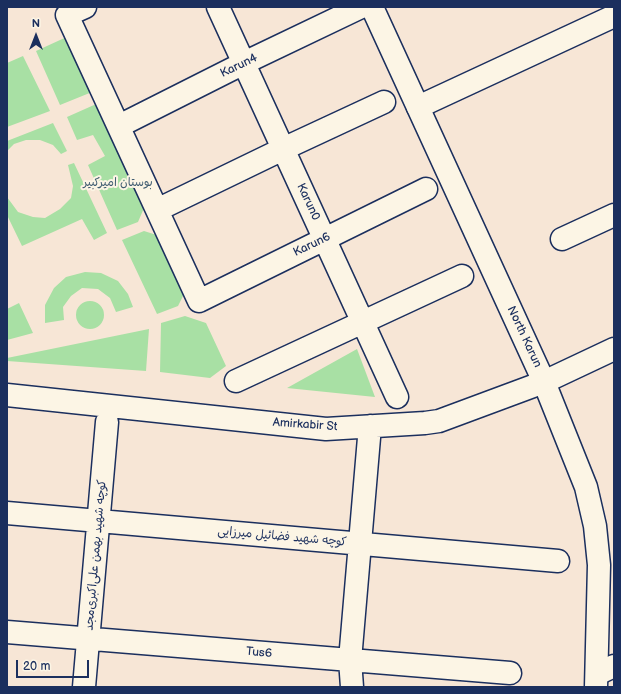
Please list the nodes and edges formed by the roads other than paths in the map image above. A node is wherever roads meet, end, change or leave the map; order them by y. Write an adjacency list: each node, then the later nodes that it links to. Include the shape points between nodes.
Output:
1 (218, 7): 6 (street, Karun0)
2 (361, 7): 6 (street, Karun4)
3 (372, 7): 8 (street, North Karun)
4 (76, 11): 9 (street)
5 (614, 16): 8 (street)
6 (244, 63): 9 (street, Karun4); 10 (street, Karun0)
7 (384, 102): 10 (street)
8 (418, 107): 20 (street, North Karun)
9 (118, 126): 12 (street)
10 (283, 149): 12 (street); 14 (street, Karun0)
11 (426, 189): 14 (street, Karun6)
12 (157, 210): 14 (street, Karun6, via 199,301)
13 (614, 215): 15 (street)
14 (324, 239): 17 (street, Karun0)
15 (562, 239)
16 (462, 276): 17 (street)
17 (363, 322): 19 (street); 22 (street, Karun0)
18 (614, 349): 20 (street, Amirkabir St)
19 (236, 381)
20 (544, 382): 24 (street, Amirkabir St, via 439,421); 33 (street, North Karun, via 586,487 595,526)
21 (7, 395): 24 (street, Amirkabir St, via 326,429)
22 (397, 397)
23 (107, 422): 26 (street, کوچه شهید بهمن علی‌اکبری‌مجد)
24 (370, 426): 27 (street)
25 (7, 513): 26 (street, کوچه شهید فضائیل میرزایی)
26 (98, 521): 27 (street, کوچه شهید فضائیل میرزایی); 30 (street, کوچه شهید بهمن علی‌اکبری‌مجد)
27 (360, 544): 28 (street, کوچه شهید فضائیل میرزایی); 31 (street)
28 (558, 561)
29 (7, 632): 30 (street, Tus6)
30 (88, 639): 31 (street, Tus6); 34 (street, کوچه شهید بهمن علی‌اکبری‌مجد)
31 (350, 660): 32 (street, Tus6); 35 (street)
32 (510, 673)
33 (603, 675)
34 (84, 687)
35 (352, 687)

